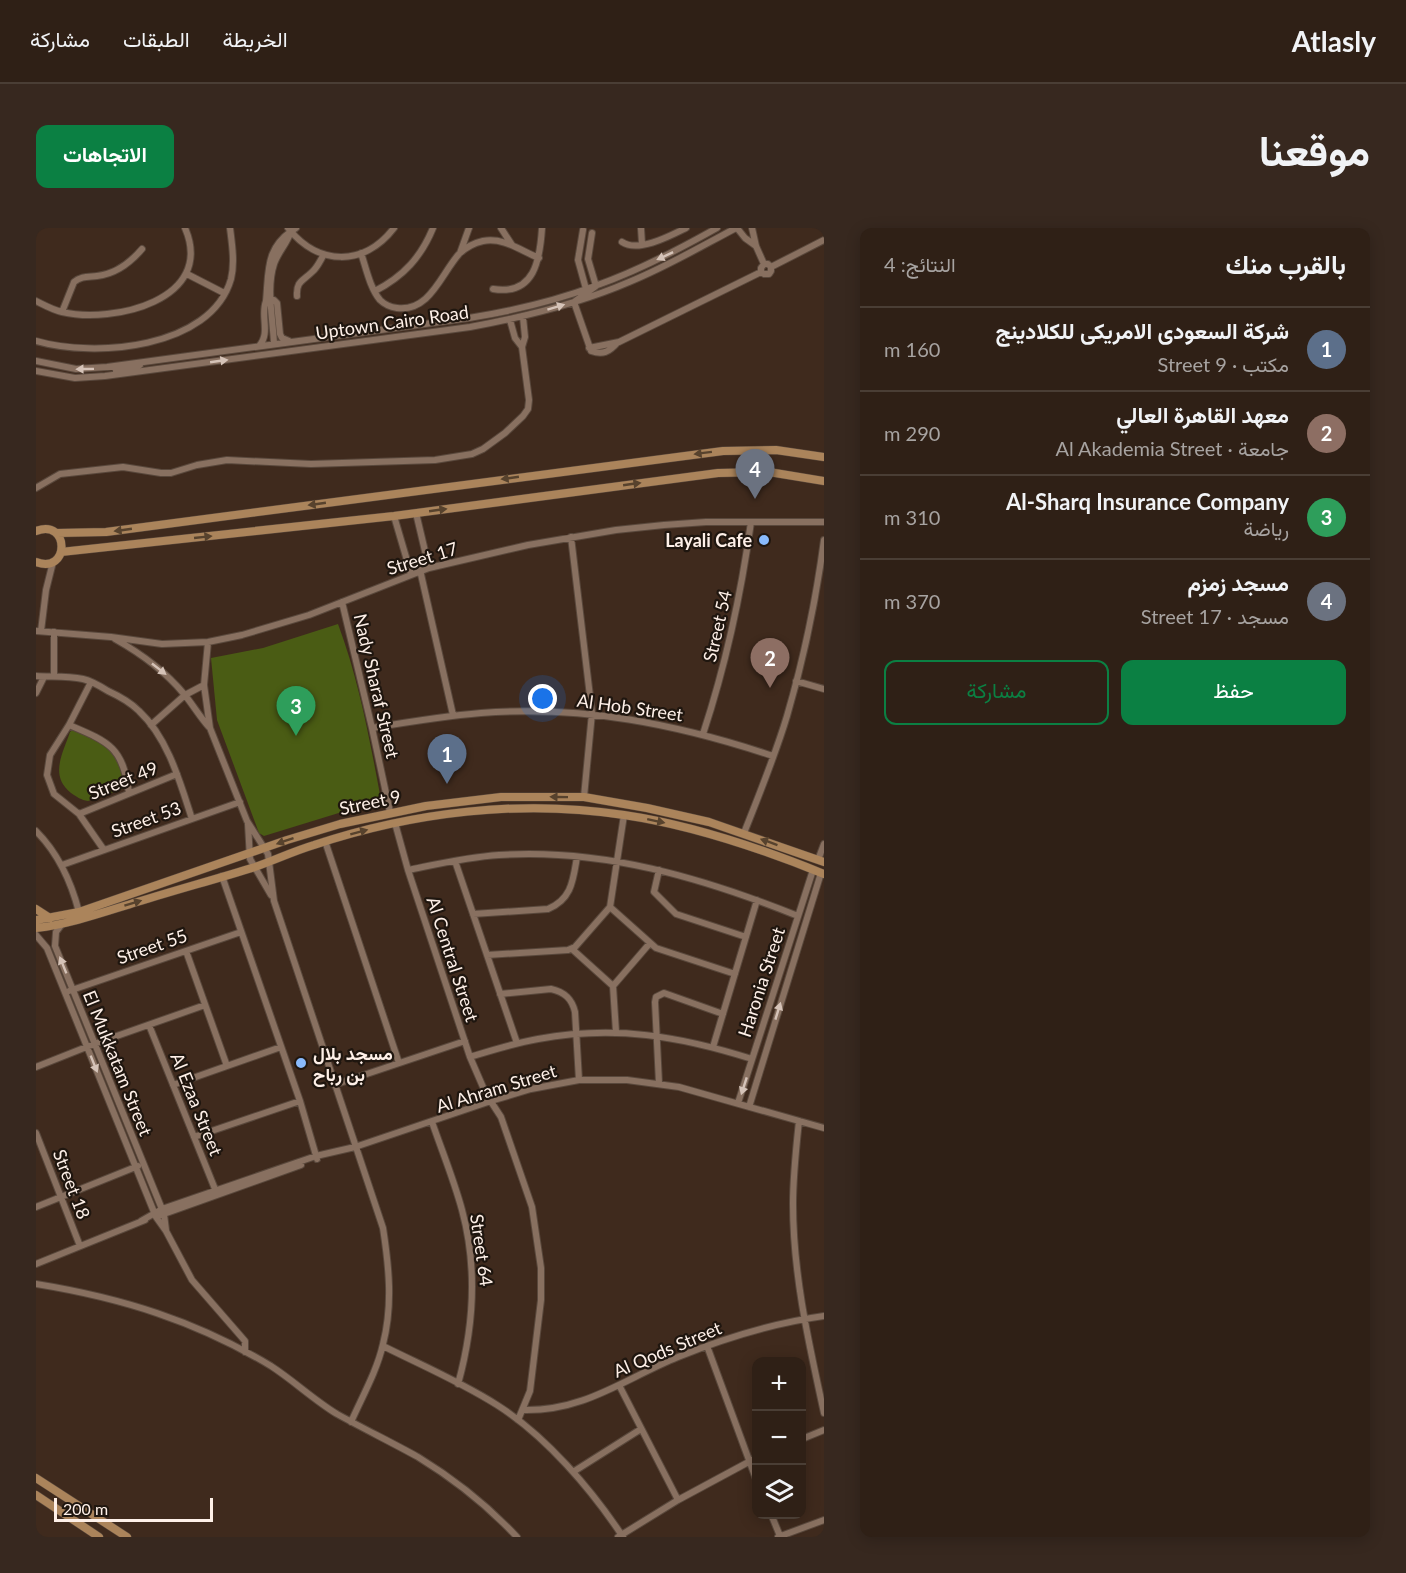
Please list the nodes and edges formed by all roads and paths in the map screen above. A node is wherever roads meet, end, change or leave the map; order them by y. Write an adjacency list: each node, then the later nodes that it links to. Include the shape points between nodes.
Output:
1 (185, 228): 27 (street, via 191,254)
2 (230, 228): 32 (street, via 233,263)
3 (393, 228): 22 (street, via 381,242)
4 (434, 228): 31 (street, via 412,264)
5 (469, 228): 23 (street)
6 (501, 228): 19 (street)
7 (542, 228): 25 (street)
8 (641, 228): 18 (street)
9 (686, 228): 18 (street)
10 (717, 228): 28 (street, Uptown Cairo Road, one-way to 28)
11 (736, 228): 20 (street); 36 (street, Uptown Cairo Road, via 629,283)
12 (752, 228): 20 (street)
13 (292, 229): 24 (street, via 301,241); 35 (street, via 272,269)
14 (582, 229): 15 (street, via 587,233); 30 (street, via 578,260)
15 (595, 230): 28 (street, via 588,259)
16 (824, 240): 26 (street)
17 (622, 242): 18 (street, via 628,246)
18 (642, 244)
19 (513, 245): 23 (street, via 483,241); 25 (street)
20 (756, 246): 26 (street)
21 (142, 249): 37 (street, via 117,271 74,282)
22 (361, 253): 24 (street); 31 (street)
23 (459, 255): 31 (street, via 429,296 415,305 390,306)
24 (323, 256): 33 (street, via 300,281)
25 (539, 258): 29 (street, via 536,269 523,282 505,290)
26 (765, 268): 36 (street, via 619,342 607,352 596,353 589,348)
27 (187, 274): 32 (street); 37 (street, via 170,294 146,305 113,312)
28 (596, 286): 30 (street, Uptown Cairo Road); 36 (street)
29 (494, 289)
30 (586, 289): 42 (street, Uptown Cairo Road, via 469,318)
31 (375, 291)
32 (224, 293): 43 (street, via 200,321 155,341 89,349)
33 (297, 296)
34 (36, 301): 37 (street)
35 (269, 301): 40 (street); 41 (street, via 264,307)
36 (574, 302): 38 (street, Uptown Cairo Road, one-way to 36)
37 (62, 312)
38 (523, 317): 39 (street, Uptown Cairo Road); 46 (street)
39 (510, 320): 46 (street); 50 (street, Uptown Cairo Road, one-way to 39)
40 (276, 330): 41 (street); 42 (street); 44 (street)
41 (265, 331): 45 (street)
42 (290, 341): 44 (street, Uptown Cairo Road)
43 (36, 342)
44 (274, 344): 45 (street, Uptown Cairo Road)
45 (259, 346): 47 (street, Uptown Cairo Road)
46 (522, 347): 55 (street, via 528,409 505,433 472,454 435,460 311,464 227,460 171,473 123,467 60,474)
47 (205, 353): 49 (street, Uptown Cairo Road); 50 (street, via 172,362)
48 (36, 361): 49 (street, Uptown Cairo Road, one-way to 48, via 76,369)
49 (141, 362): 52 (street, via 139,366)
50 (170, 368): 52 (street, Uptown Cairo Road)
51 (36, 371): 52 (street, Uptown Cairo Road, via 75,378)
52 (105, 376)
53 (824, 457): 61 (main road, one-way to 61, via 776,450 723,451 106,532)
54 (824, 481): 56 (main road, one-way to 54, via 718,473 769,472)
55 (36, 488)
56 (416, 513): 57 (main road); 67 (street)
57 (394, 516): 64 (main road, one-way to 57); 69 (street)
58 (751, 522): 59 (street, Street 17); 62 (street, Street 17, via 664,525); 90 (street, Street 54, via 735,622)
59 (824, 522)
60 (36, 531): 61 (main road, via 47,529)
61 (57, 533): 64 (main road, via 62,542)
62 (571, 537): 67 (street, Street 17); 84 (street)
63 (824, 540): 79 (street)
64 (61, 552): 66 (main road)
65 (36, 562): 66 (main road)
66 (53, 562): 71 (street)
67 (429, 568): 68 (street, Street 17)
68 (420, 570): 69 (street, Street 17); 85 (street)
69 (411, 574): 70 (street, Street 17)
70 (342, 602): 74 (street, Street 17, via 276,626); 89 (street, Nady Sharaf Street)
71 (39, 631): 72 (street, Street 17)
72 (54, 632): 73 (street, Street 17); 76 (street)
73 (111, 637): 74 (street, Street 17, via 162,644); 83 (street, one-way to 83, via 135,650)
74 (208, 642): 80 (street)
75 (36, 676): 77 (street)
76 (54, 676): 77 (street); 78 (street)
77 (44, 677): 82 (street)
78 (91, 681): 86 (street, Street 49); 87 (street, via 126,700)
79 (796, 681): 81 (street); 91 (street)
80 (204, 684): 83 (street); 88 (street)
81 (824, 689)
82 (36, 693)
83 (185, 695): 87 (street); 88 (street)
84 (592, 713): 85 (street, Al Hob Street, via 511,711); 90 (street, Al Hob Street); 94 (street)
85 (453, 715): 89 (street, Al Hob Street)
86 (69, 725): 93 (street, via 103,741 116,752 124,767); 97 (street, Street 49, via 50,755 47,775 54,794)
87 (151, 725): 92 (street)
88 (210, 728): 95 (street)
89 (372, 728): 96 (street, Nady Sharaf Street)
90 (703, 734): 91 (street, Al Hob Street)
91 (773, 756): 104 (street)
92 (177, 774): 93 (street, Street 49); 99 (street)
93 (129, 793): 97 (street, Street 49)
94 (584, 797): 96 (main road, Street 9, one-way to 96, via 501,797); 104 (main road, Street 9, via 679,815)
95 (240, 802): 99 (street, Street 53); 100 (street)
96 (390, 812): 103 (main road, Street 9)
97 (80, 814): 109 (street, Street 49)
98 (624, 815): 101 (main road, Street 9, via 516,809 443,814); 113 (street); 120 (main road, Street 9, one-way to 120, via 718,837)
99 (192, 819): 109 (street, Street 53)
100 (247, 821): 108 (street); 110 (street)
101 (394, 823): 105 (main road, Street 9, one-way to 101); 118 (street, Al Central Street)
102 (36, 831): 116 (street)
103 (315, 831): 107 (main road, via 311,838); 108 (main road, Street 9, one-way to 108)
104 (744, 833): 114 (main road, Street 9, one-way to 104)
105 (325, 841): 107 (main road, Street 9); 160 (street)
106 (824, 844): 114 (street)
107 (314, 845): 115 (main road, Street 9)
108 (265, 848): 110 (main road, Street 9); 115 (street)
109 (104, 850): 116 (street, Street 53)
110 (250, 853): 117 (street); 127 (main road, Street 9)
111 (578, 857): 112 (street, via 513,855); 113 (street); 128 (street, via 572,887 556,906)
112 (455, 861): 118 (street); 128 (street)
113 (618, 861): 119 (street); 125 (street)
114 (821, 861)
115 (269, 862): 117 (main road, Street 9); 124 (street)
116 (62, 865): 127 (street)
117 (254, 867): 122 (main road, Street 9); 124 (street)
118 (408, 870): 152 (street, Al Central Street)
119 (658, 870): 123 (street); 136 (street, via 654,892 676,914)
120 (813, 870): 121 (main road, Street 9); 129 (street, Haronia Street)
121 (823, 873): 170 (street, Haronia Street, one-way to 121)
122 (222, 876): 132 (main road, Street 9, one-way to 122); 134 (street)
123 (758, 900): 129 (street); 136 (street)
124 (274, 901): 166 (street)
125 (610, 907): 137 (street); 138 (street)
126 (36, 909): 130 (main road)
127 (79, 912): 130 (main road, Street 9)
128 (473, 914): 140 (street)
129 (798, 916): 159 (street, Haronia Street)
130 (50, 918): 131 (main road, Street 9)
131 (36, 920)
132 (62, 924): 133 (main road, Street 9); 143 (street, El Mukkatam Street, one-way to 132, via 54,941)
133 (36, 928)
134 (242, 932): 139 (street, Street 55); 156 (street)
135 (36, 935): 144 (street, El Mukkatam Street, via 47,948)
136 (746, 937): 141 (street)
137 (650, 943): 141 (street); 142 (street)
138 (572, 949): 140 (street); 142 (street)
139 (186, 951): 143 (street, Street 55); 146 (street)
140 (487, 955): 145 (street)
141 (735, 974): 147 (street)
142 (613, 986): 149 (street)
143 (73, 989): 144 (street, Street 55); 154 (street, El Mukkatam Street)
144 (65, 992): 155 (street, El Mukkatam Street)
145 (500, 994): 150 (street, via 559,991 573,1003); 153 (street)
146 (205, 1005): 148 (street); 161 (street)
147 (723, 1014): 151 (street, via 660,994 655,1002); 157 (street)
148 (149, 1025): 154 (street); 165 (street, Al Ezaa Street)
149 (616, 1032): 150 (street); 151 (street)
150 (575, 1034): 153 (street); 163 (street)
151 (656, 1035): 157 (street); 164 (street)
152 (465, 1041): 158 (street, Al Central Street); 160 (street)
153 (517, 1043): 158 (street)
154 (94, 1044): 155 (street); 179 (street, El Mukkatam Street)
155 (87, 1047): 162 (street); 180 (street, El Mukkatam Street, one-way to 180)
156 (281, 1047): 161 (street); 167 (street)
157 (713, 1047): 159 (street)
158 (470, 1057): 168 (street, Al Central Street)
159 (752, 1059): 169 (street, Haronia Street, one-way to 169)
160 (399, 1063): 166 (street)
161 (227, 1066): 165 (street)
162 (36, 1067)
163 (579, 1080): 164 (street, Al Ahram Street); 168 (street, Al Ahram Street)
164 (659, 1083): 169 (street, Al Ahram Street)
165 (173, 1085): 175 (street, Al Ezaa Street)
166 (334, 1086): 176 (street)
167 (300, 1101): 175 (street); 178 (street)
168 (491, 1101): 172 (street, Al Ahram Street); 197 (street, Al Central Street, via 501,1117 523,1177 538,1238 541,1300)
169 (738, 1103): 170 (street, Al Ahram Street)
170 (748, 1107): 171 (street, Al Ahram Street)
171 (799, 1121): 173 (street, Al Ahram Street); 191 (street, via 793,1205)
172 (432, 1122): 176 (street, Al Ahram Street); 195 (street, Street 64, via 462,1209 472,1267 471,1326)
173 (824, 1128)
174 (36, 1134): 177 (street, Street 18)
175 (194, 1137): 181 (street, Al Ezaa Street)
176 (355, 1147): 178 (street, Al Ahram Street); 192 (street, via 380,1220 387,1254 389,1301)
177 (39, 1151): 182 (street, Street 18)
178 (318, 1157): 181 (street, Al Ahram Street)
179 (143, 1164): 180 (street); 184 (street, El Mukkatam Street)
180 (135, 1167): 182 (street); 185 (street, El Mukkatam Street)
181 (216, 1193): 184 (street, Al Ahram Street)
182 (61, 1197): 183 (street); 187 (street, Street 18)
183 (36, 1207)
184 (163, 1211): 185 (street, Al Ahram Street); 186 (street)
185 (155, 1215): 186 (street); 187 (street, Al Ahram Street)
186 (166, 1231): 194 (street, via 192,1280 246,1344)
187 (80, 1246): 188 (street, Al Ahram Street)
188 (36, 1263)
189 (36, 1284): 194 (street, via 86,1292 158,1312 207,1331)
190 (824, 1316): 191 (street, Al Qods Street)
191 (804, 1318): 193 (street, Al Qods Street); 198 (street)
192 (383, 1346): 195 (street); 200 (street)
193 (707, 1346): 196 (street, Al Qods Street); 205 (street)
194 (245, 1352): 200 (street)
195 (458, 1384): 199 (street)
196 (620, 1385): 197 (street, Al Qods Street, via 564,1407); 201 (street)
197 (524, 1410): 199 (street, Al Central Street)
198 (824, 1413)
199 (518, 1420): 207 (street)
200 (351, 1422): 216 (street, via 444,1474 486,1506)
201 (641, 1429): 207 (street); 210 (street)
202 (824, 1430): 203 (street)
203 (806, 1436)
204 (752, 1460): 205 (street)
205 (749, 1462): 206 (street); 210 (street)
206 (752, 1469)
207 (573, 1472): 213 (street, via 602,1505)
208 (36, 1478): 215 (main road)
209 (36, 1495): 214 (main road)
210 (678, 1500): 213 (street)
211 (772, 1519): 217 (street)
212 (824, 1520): 217 (street)
213 (621, 1536)
214 (99, 1537)
215 (127, 1537)
216 (517, 1537)
217 (779, 1537)

